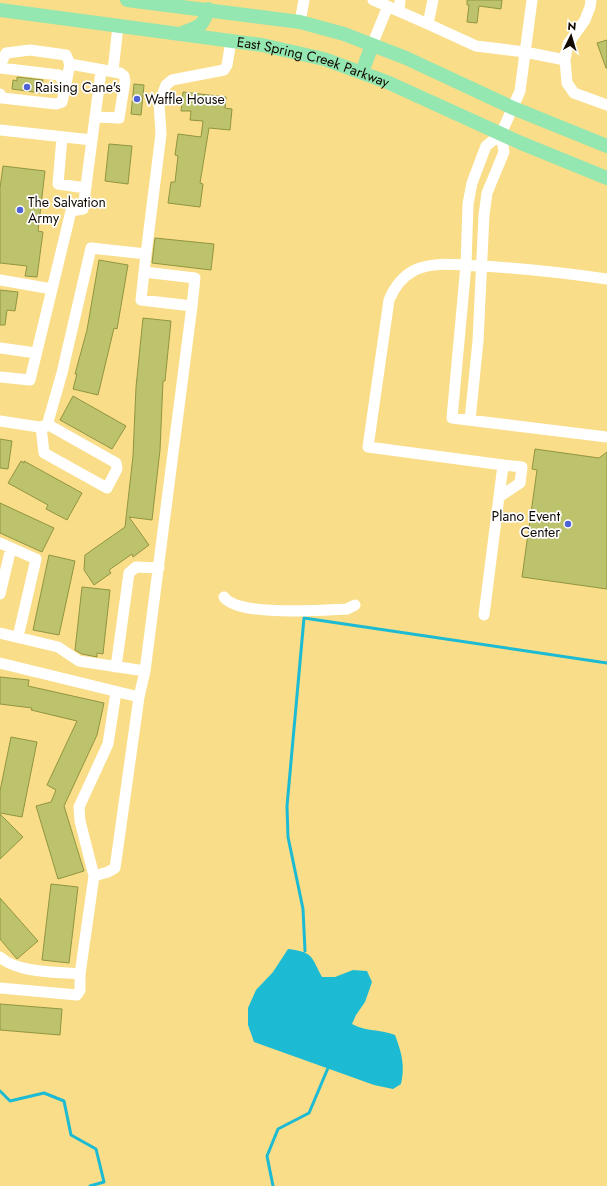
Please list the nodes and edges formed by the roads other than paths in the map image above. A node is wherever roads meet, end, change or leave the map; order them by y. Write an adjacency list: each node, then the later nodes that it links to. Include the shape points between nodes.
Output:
1 (127, 0): 8 (main road, East Spring Creek Parkway)
2 (182, 0): 8 (street)
3 (304, 0): 13 (street)
4 (373, 0): 10 (street)
5 (433, 0): 14 (street)
6 (532, 0): 19 (street)
7 (591, 0): 20 (street, via 585,20 568,44)
8 (163, 4): 9 (main road, East Spring Creek Parkway)
9 (209, 5): 13 (main road, East Spring Creek Parkway); 16 (main road, via 205,20 200,26)
10 (388, 6): 11 (street); 18 (street)
11 (400, 6): 14 (street)
12 (0, 10): 15 (main road, East Spring Creek Parkway)
13 (300, 22): 18 (main road, East Spring Creek Parkway)
14 (428, 24): 19 (street, via 476,46)
15 (118, 26): 16 (main road, East Spring Creek Parkway); 23 (street)
16 (180, 34): 17 (main road, East Spring Creek Parkway)
17 (231, 41): 24 (main road, East Spring Creek Parkway, via 293,51); 37 (street, via 228,65 224,70 172,80 162,92 159,103 161,134)
18 (372, 45): 24 (main road); 28 (main road, East Spring Creek Parkway, via 406,58)
19 (525, 52): 20 (street); 28 (street, via 520,91)
20 (565, 60): 27 (street, via 567,82 574,93)
21 (70, 64): 22 (street, via 66,55 30,50 6,53); 23 (street); 25 (street)
22 (0, 67): 25 (street, via 59,75)
23 (107, 71): 29 (street); 29 (street, via 124,76 121,115 115,119)
24 (362, 72): 31 (main road, East Spring Creek Parkway)
25 (66, 86): 26 (street, via 62,102 56,104 2,98)
26 (0, 94)
27 (607, 105)
28 (513, 108): 31 (street); 34 (main road, East Spring Creek Parkway)
29 (96, 117): 33 (street)
30 (0, 130): 32 (street)
31 (501, 134): 35 (main road, East Spring Creek Parkway); 38 (street, via 486,146 472,183 468,204); 39 (street, via 504,152 487,193)
32 (62, 137): 33 (street); 36 (street, via 58,184)
33 (92, 140): 36 (street)
34 (607, 146)
35 (607, 178)
36 (86, 188): 43 (street, via 83,209 71,211)
37 (146, 254): 40 (street); 50 (street, via 91,248 62,373)
38 (466, 265): 39 (street); 48 (street, via 452,418); 52 (street, via 429,265 414,270 392,292 387,308 368,447)
39 (482, 266): 41 (street, via 520,267); 48 (street)
40 (144, 272): 44 (street, via 141,300); 44 (street, via 195,278)
41 (607, 279)
42 (0, 280): 43 (street)
43 (52, 290): 46 (street)
44 (192, 306): 56 (street)
45 (0, 348): 46 (street)
46 (36, 353): 47 (street, via 30,380)
47 (0, 377)
48 (470, 420): 51 (street)
49 (0, 421): 50 (street)
50 (44, 425): 50 (street, via 44,453 106,488 117,469 116,463)
51 (607, 437)
52 (503, 465): 53 (street); 53 (street, via 522,467 520,483)
53 (499, 497): 60 (street)
54 (0, 543): 55 (street)
55 (11, 548): 57 (street); 62 (street, via 36,559)
56 (159, 568): 64 (street, via 136,567 130,573); 65 (street)
57 (0, 594)
58 (224, 597): 59 (street, via 236,605 268,610 347,609)
59 (355, 605)
60 (484, 614)
61 (0, 633): 62 (street)
62 (18, 638): 64 (street, via 58,647 79,661)
63 (0, 663): 66 (street)
64 (116, 667): 65 (street)
65 (145, 671): 67 (street)
66 (116, 692): 67 (street); 68 (street, via 108,744 79,807)
67 (139, 697): 68 (street, via 114,868)
68 (94, 876): 70 (street)
69 (0, 957): 70 (street, via 10,965 24,968)
70 (80, 974): 71 (street, via 80,990 77,996)
71 (0, 988)

